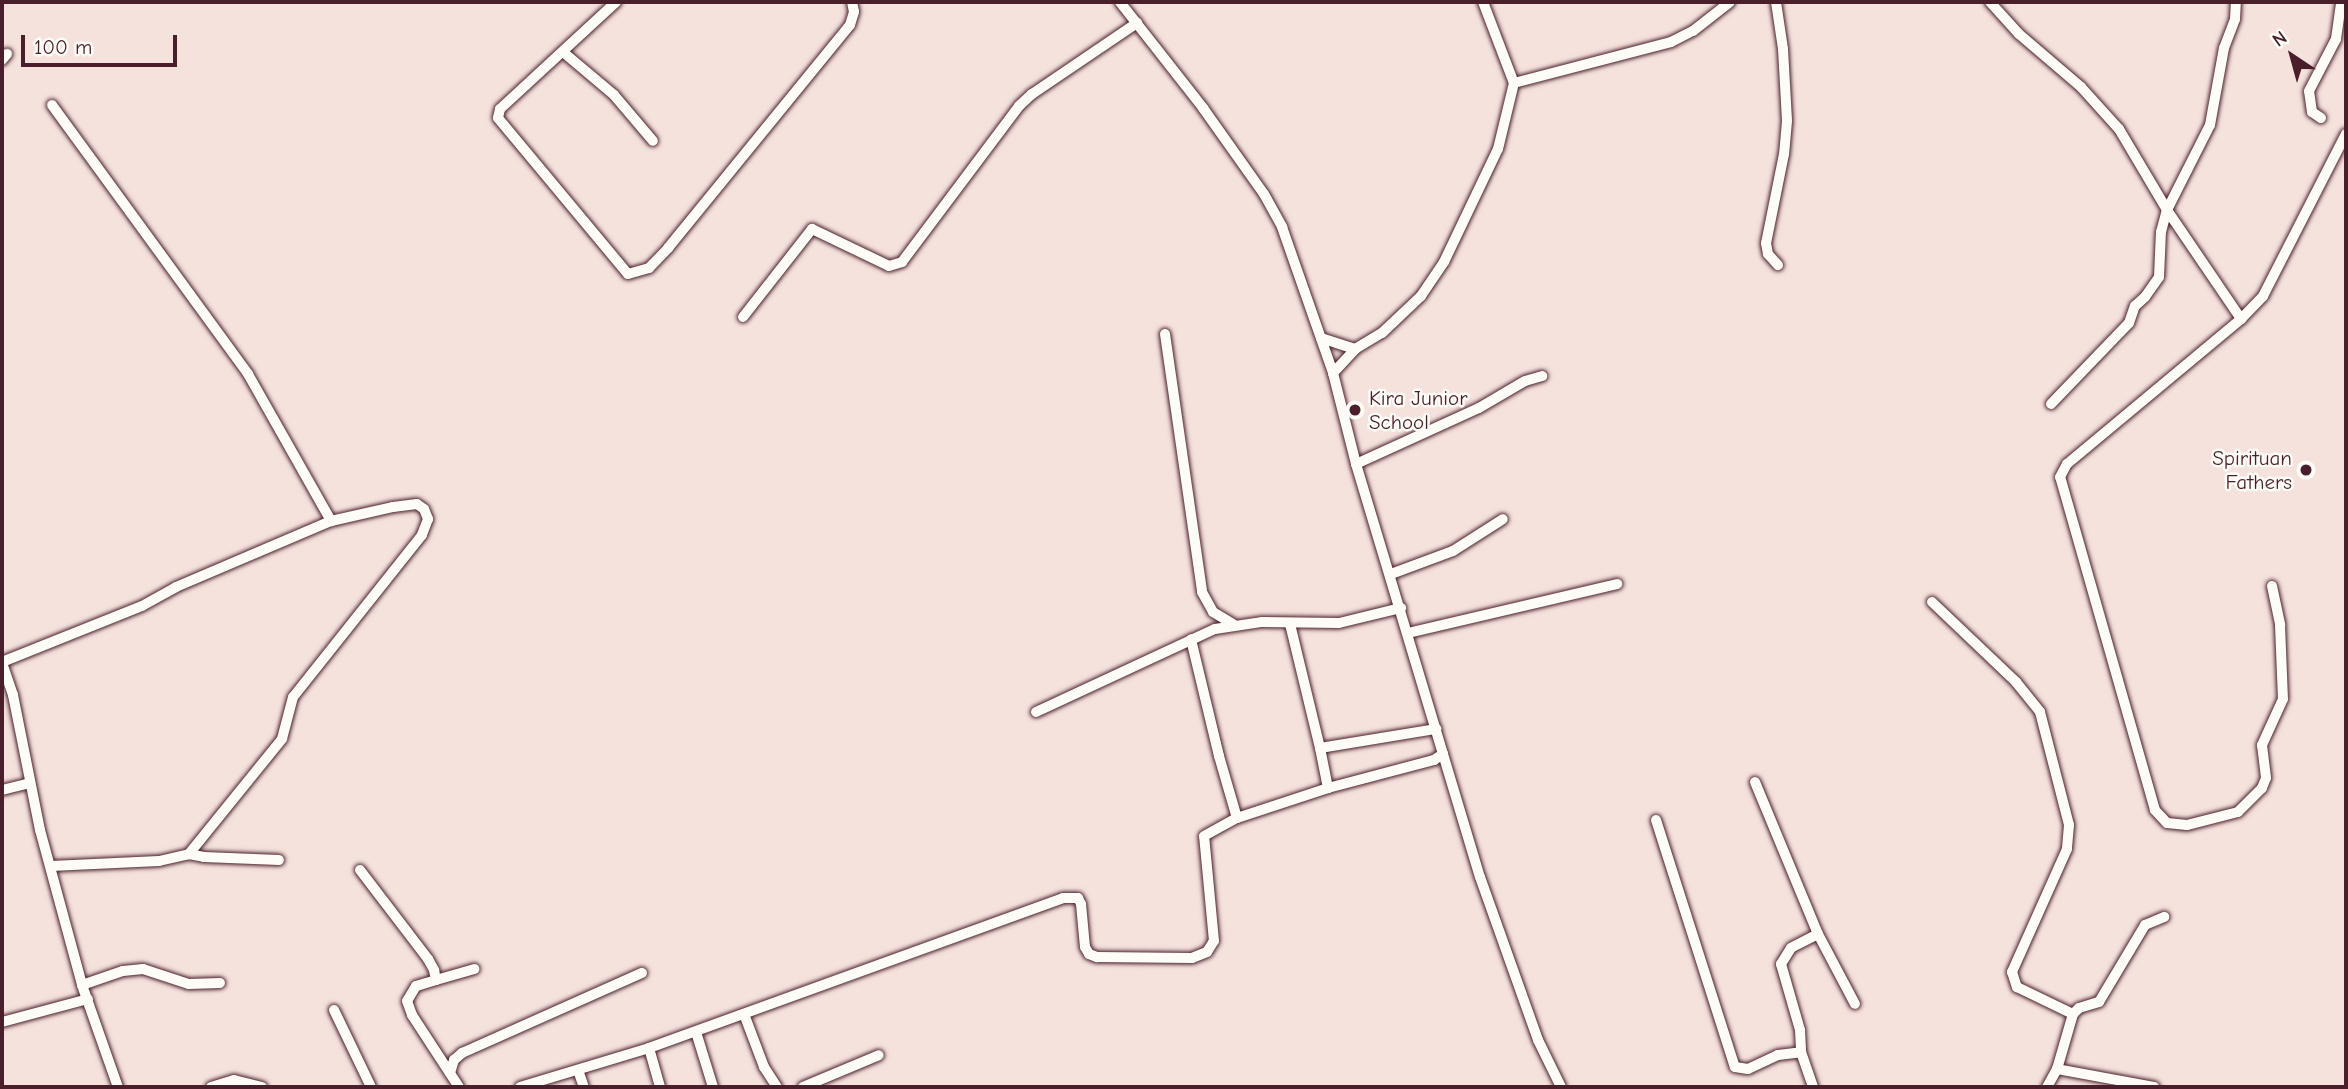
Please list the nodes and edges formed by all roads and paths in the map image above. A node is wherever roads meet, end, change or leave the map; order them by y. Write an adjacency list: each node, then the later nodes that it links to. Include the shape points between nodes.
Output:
1 (616, 2): 11 (street)
2 (852, 2): 11 (street, via 850,25 668,248 649,268 635,274 623,270 498,118 500,109)
3 (1120, 2): 10 (street)
4 (1483, 2): 12 (street)
5 (1730, 2): 12 (street, via 1671,42)
6 (1776, 2): 18 (street, via 1787,121 1766,243 1768,254)
7 (1990, 2): 17 (street, via 2119,129)
8 (2236, 2): 17 (street, via 2210,125)
9 (2340, 2): 14 (street, via 2336,39 2309,91 2312,112)
10 (1136, 23): 19 (street, via 1019,106 902,262 889,266 812,229); 22 (street, via 1203,108 1273,210)
11 (562, 52): 16 (street, via 614,95)
12 (1514, 83): 23 (street, via 1498,149 1456,244 1421,296 1382,333)
13 (52, 105): 29 (street, via 248,374)
14 (2321, 118)
15 (2346, 134): 20 (street, via 2263,296)
16 (653, 141)
17 (2167, 211): 20 (street); 26 (street, via 2159,277 2135,306 2129,323)
18 (1778, 265)
19 (743, 317)
20 (2241, 319): 32 (street, via 2067,464 2060,477 2155,810 2167,823 2188,825 2238,812 2262,788 2266,778 2262,745 2283,699 2280,625)
21 (1165, 334): 35 (street, via 1202,592 1213,612)
22 (1321, 338): 23 (street); 24 (street)
23 (1355, 349): 24 (street)
24 (1333, 373): 27 (street)
25 (1542, 376): 27 (street)
26 (2051, 404)
27 (1356, 464): 30 (street)
28 (1503, 519): 30 (street, via 1453,551)
29 (331, 521): 39 (street, via 142,606); 50 (street, via 417,505 428,519 422,535 293,697 282,739)
30 (1391, 574): 34 (street)
31 (1617, 584): 37 (street)
32 (2272, 586)
33 (1932, 602): 65 (street, via 2016,682 2040,712 2070,839 2012,980 2017,987)
34 (1401, 608): 36 (street, via 1339,623); 37 (street)
35 (1233, 624): 36 (street); 38 (street)
36 (1290, 624): 42 (street)
37 (1408, 633): 41 (street)
38 (1191, 639): 40 (street); 48 (street)
39 (2, 662): 45 (street)
40 (1036, 712)
41 (1436, 729): 42 (street); 43 (street)
42 (1320, 748): 46 (street)
43 (1443, 754): 46 (street); 85 (street, via 1517,985)
44 (1755, 782): 55 (street)
45 (30, 783): 47 (street); 52 (street)
46 (1328, 788): 48 (street)
47 (2, 790)
48 (1237, 818): 64 (street, via 1204,836 1214,941 1200,956 1089,954 1081,904 1070,897)
49 (1656, 820): 69 (street, via 1735,1067 1748,1069 1778,1055)
50 (189, 853): 51 (street); 52 (street, via 159,862)
51 (279, 860)
52 (51, 866): 60 (street)
53 (360, 870): 58 (street, via 428,959)
54 (2164, 918): 65 (street, via 2144,925 2099,1002)
55 (1818, 934): 62 (street); 69 (street, via 1791,948 1781,964 1800,1030)
56 (474, 969): 58 (street)
57 (642, 973): 73 (street, via 462,1053)
58 (436, 980): 73 (street, via 416,986 407,1001)
59 (220, 983): 60 (street, via 189,984 143,970 123,971)
60 (82, 985): 61 (street)
61 (88, 999): 66 (street); 74 (street)
62 (1855, 1004)
63 (334, 1010): 77 (street)
64 (744, 1014): 67 (street); 83 (street, via 764,1067)
65 (2073, 1014): 71 (street)
66 (2, 1022)
67 (696, 1031): 68 (street); 82 (street)
68 (649, 1048): 72 (street); 81 (street)
69 (1801, 1052): 86 (street)
70 (879, 1055): 84 (street)
71 (2057, 1069): 87 (street); 88 (street)
72 (578, 1070): 79 (street); 80 (street)
73 (450, 1073): 78 (street)
74 (118, 1087)
75 (211, 1087): 76 (street, via 234,1080)
76 (262, 1087)
77 (371, 1087)
78 (459, 1087)
79 (520, 1087)
80 (584, 1087)
81 (660, 1087)
82 (713, 1087)
83 (777, 1087)
84 (803, 1087)
85 (1561, 1087)
86 (1813, 1087)
87 (2047, 1087)
88 (2154, 1087)

